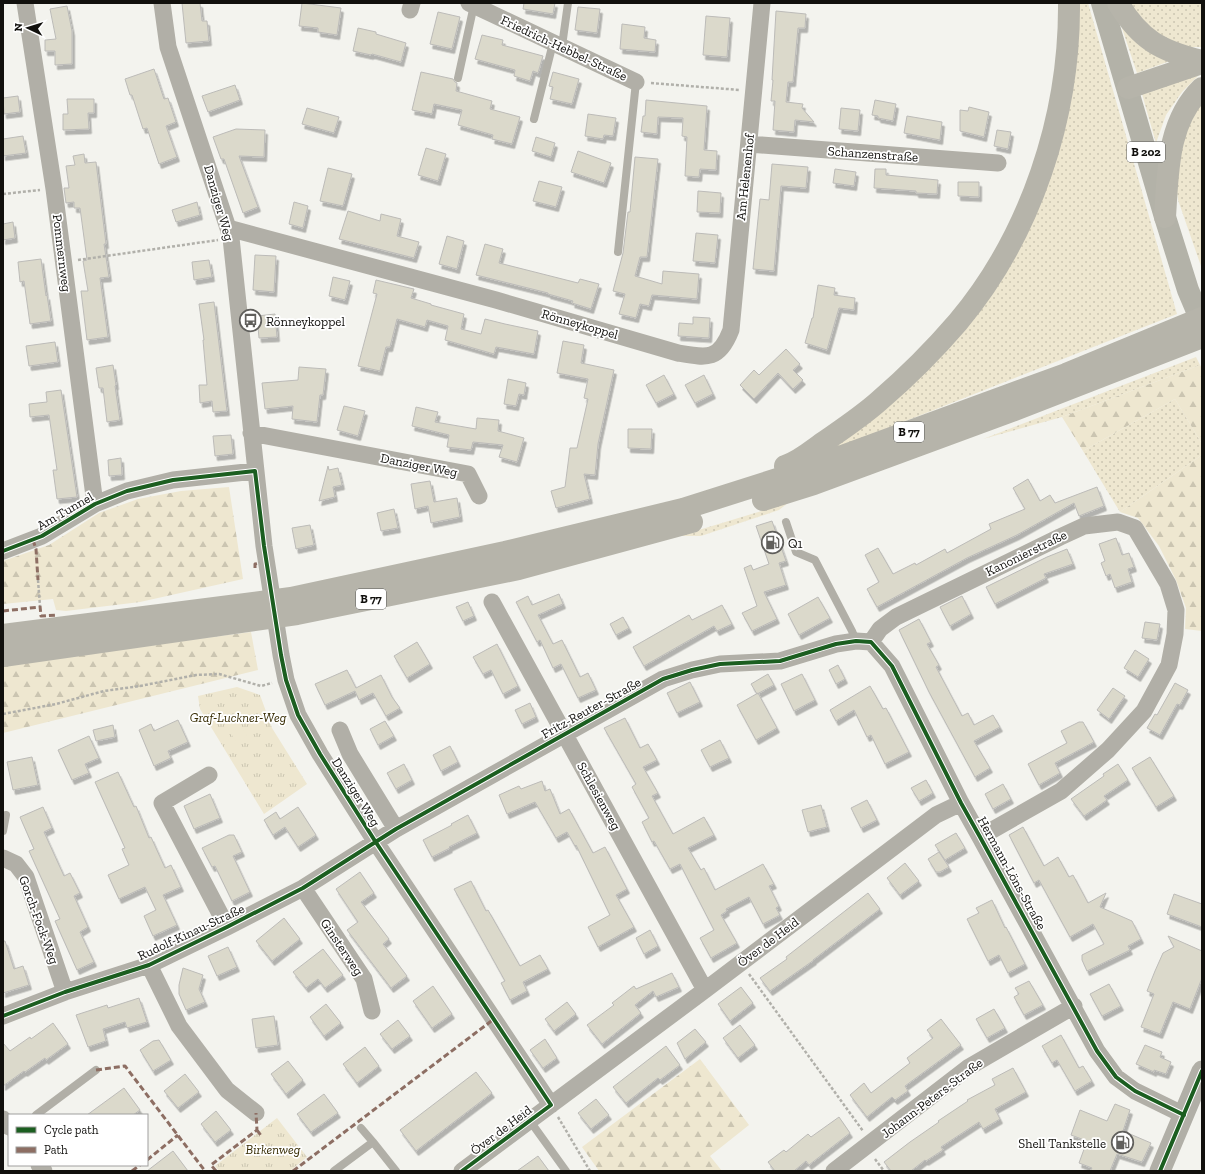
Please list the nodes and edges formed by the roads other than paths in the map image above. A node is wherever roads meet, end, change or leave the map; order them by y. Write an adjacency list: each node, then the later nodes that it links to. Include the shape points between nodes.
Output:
1 (25, 3): 28 (street, Pommernweg, via 54,189)
2 (162, 3): 19 (street, Danziger Weg, via 168,47)
3 (568, 3): 9 (lane)
4 (762, 3): 16 (street, Am Helenenhof)
5 (1069, 3): 29 (highway, via 1064,83 1045,162 1029,206 1009,245 986,284 958,321 888,394 860,418 810,453 788,465 719,488)
6 (1102, 3): 13 (main road, B 202)
7 (1118, 3): 10 (highway, via 1135,28 1152,43)
8 (471, 4): 9 (street, Friedrich-Hebbel-Straße); 11 (lane)
9 (557, 44): 12 (street, Friedrich-Hebbel-Straße); 15 (lane)
10 (1202, 62): 13 (highway)
11 (458, 78)
12 (636, 82): 20 (lane)
13 (1128, 88): 18 (main road, B 202)
14 (1202, 88): 18 (highway, via 1187,106 1177,126 1171,148)
15 (534, 119)
16 (749, 144): 17 (street, Schanzenstraße); 24 (street, Am Helenenhof, via 731,330)
17 (998, 163)
18 (1165, 217): 22 (main road, B 202, via 1188,290)
19 (230, 233): 24 (street, Rönneykoppel, via 496,300 678,353 701,357); 25 (street, Danziger Weg)
20 (618, 252)
21 (1202, 318): 29 (highway, B 77, via 1059,377 793,474)
22 (1202, 323)
23 (1202, 337): 35 (highway, B 77, via 814,484 687,524 519,569 297,614)
24 (722, 349)
25 (251, 433): 26 (street, Danziger Weg); 27 (street, Danziger Weg, via 468,474)
26 (255, 470): 28 (street, Am Tunnel, via 173,480 127,491); 44 (street, Danziger Weg, via 264,546 286,680 298,715)
27 (479, 496)
28 (95, 504): 31 (street, Am Tunnel, via 42,536)
29 (683, 509): 33 (highway, B 77, via 505,552 292,598)
30 (786, 522): 34 (lane, via 796,552 815,560 852,631)
31 (3, 551)
32 (492, 602): 37 (street, Schlesienweg)
33 (3, 635)
34 (863, 641): 37 (street, Fritz-Reuter-Straße, via 836,644 780,661 720,664 684,672 662,679); 39 (street, Hermann-Löns-Straße, via 892,666); 43 (street, Kanonierstraße, via 896,617 1084,526 1118,522 1135,528 1168,584 1176,610 1176,634 1169,665 1144,711 1108,750 1060,791)
35 (3, 656)
36 (340, 730): 41 (street, via 350,754)
37 (565, 734): 41 (street, Fritz-Reuter-Straße); 49 (street, Schlesienweg)
38 (209, 776): 47 (street, via 162,803)
39 (960, 803): 43 (street, Hermann-Löns-Straße); 49 (street, Över de Heid, via 936,815)
40 (6, 814): 42 (lane)
41 (396, 829): 44 (street, Fritz-Reuter-Straße)
42 (3, 831)
43 (980, 836): 51 (street, Hermann-Löns-Straße)
44 (375, 841): 46 (street, Rudolf-Kinau-Straße); 56 (street, Danziger Weg)
45 (3, 858): 50 (street, Gorch-Fock-Weg, via 16,864 26,877)
46 (302, 888): 47 (street, Rudolf-Kinau-Straße); 52 (street, Ginsterweg, via 364,979)
47 (227, 927): 48 (street, Rudolf-Kinau-Straße)
48 (149, 965): 50 (street, Rudolf-Kinau-Straße); 57 (street, via 179,1026 227,1090)
49 (706, 990): 56 (street, Över de Heid)
50 (65, 992): 53 (street, Rudolf-Kinau-Straße)
51 (1074, 1006): 59 (street, Hermann-Löns-Straße, via 1097,1051 1116,1077 1135,1091); 67 (street, Johann-Peters-Straße, via 970,1067)
52 (372, 1011)
53 (3, 1016)
54 (96, 1070): 58 (lane)
55 (1202, 1071): 59 (street)
56 (551, 1105): 60 (street, Över de Heid)
57 (256, 1113)
58 (37, 1114)
59 (1184, 1115): 68 (street)
60 (530, 1121): 65 (street, Över de Heid); 66 (lane)
61 (361, 1128): 62 (lane)
62 (373, 1142): 63 (lane); 64 (lane)
63 (334, 1171)
64 (396, 1171)
65 (462, 1171)
66 (566, 1171)
67 (834, 1171)
68 (1160, 1171)

